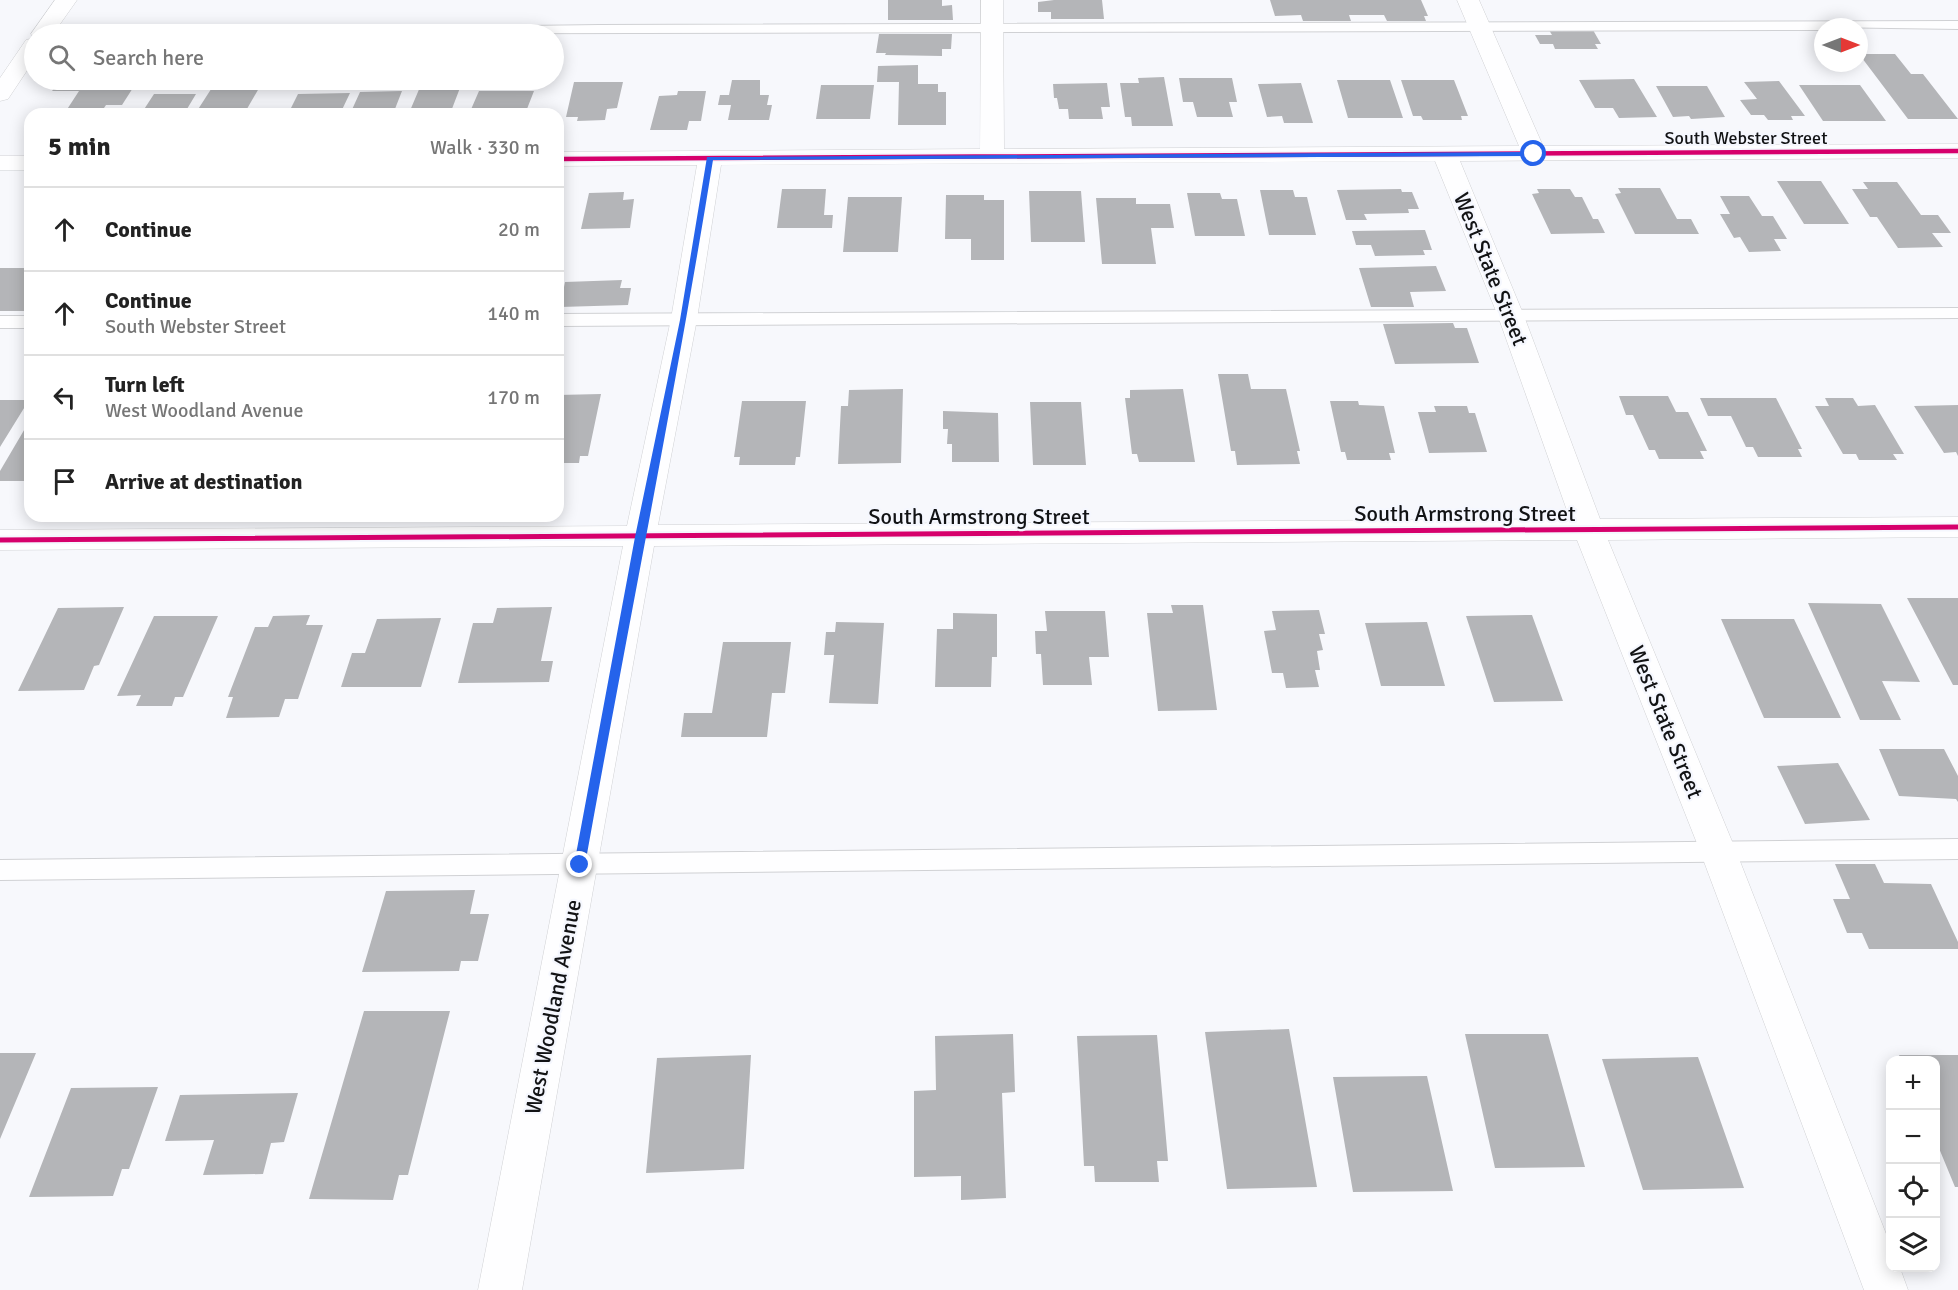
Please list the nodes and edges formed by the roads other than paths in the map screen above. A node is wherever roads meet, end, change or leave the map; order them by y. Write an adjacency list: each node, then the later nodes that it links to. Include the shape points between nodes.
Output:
1 (66, 0): 4 (street)
2 (992, 0): 8 (street)
3 (1468, 0): 6 (street)
4 (49, 24)
5 (1958, 26): 6 (lane)
6 (1479, 27): 8 (lane); 12 (street)
7 (564, 30): 8 (lane)
8 (993, 30): 14 (street)
9 (24, 59): 10 (street)
10 (0, 94)
11 (1958, 151): 12 (street, South Webster Street)
12 (1534, 154): 13 (street, South Webster Street)
13 (1445, 155): 14 (street); 20 (street, West State Street)
14 (992, 156): 15 (street)
15 (710, 158): 16 (street); 22 (street, West Woodland Avenue)
16 (564, 159)
17 (0, 163): 18 (street)
18 (24, 163)
19 (1958, 313): 20 (lane)
20 (1510, 316): 22 (lane); 26 (street, West State Street)
21 (564, 320): 22 (lane)
22 (684, 320): 27 (street, West Woodland Avenue)
23 (0, 322): 24 (lane)
24 (24, 322)
25 (1958, 527): 26 (street, South Armstrong Street)
26 (1589, 530): 27 (street, South Armstrong Street); 30 (street, West State Street)
27 (640, 537): 28 (street, South Armstrong Street); 31 (street, West Woodland Avenue)
28 (0, 540)
29 (1958, 849): 30 (lane)
30 (1718, 851): 31 (lane); 34 (street, West State Street)
31 (580, 865): 32 (lane); 33 (street, West Woodland Avenue)
32 (0, 870)
33 (500, 1290)
34 (1886, 1290)

